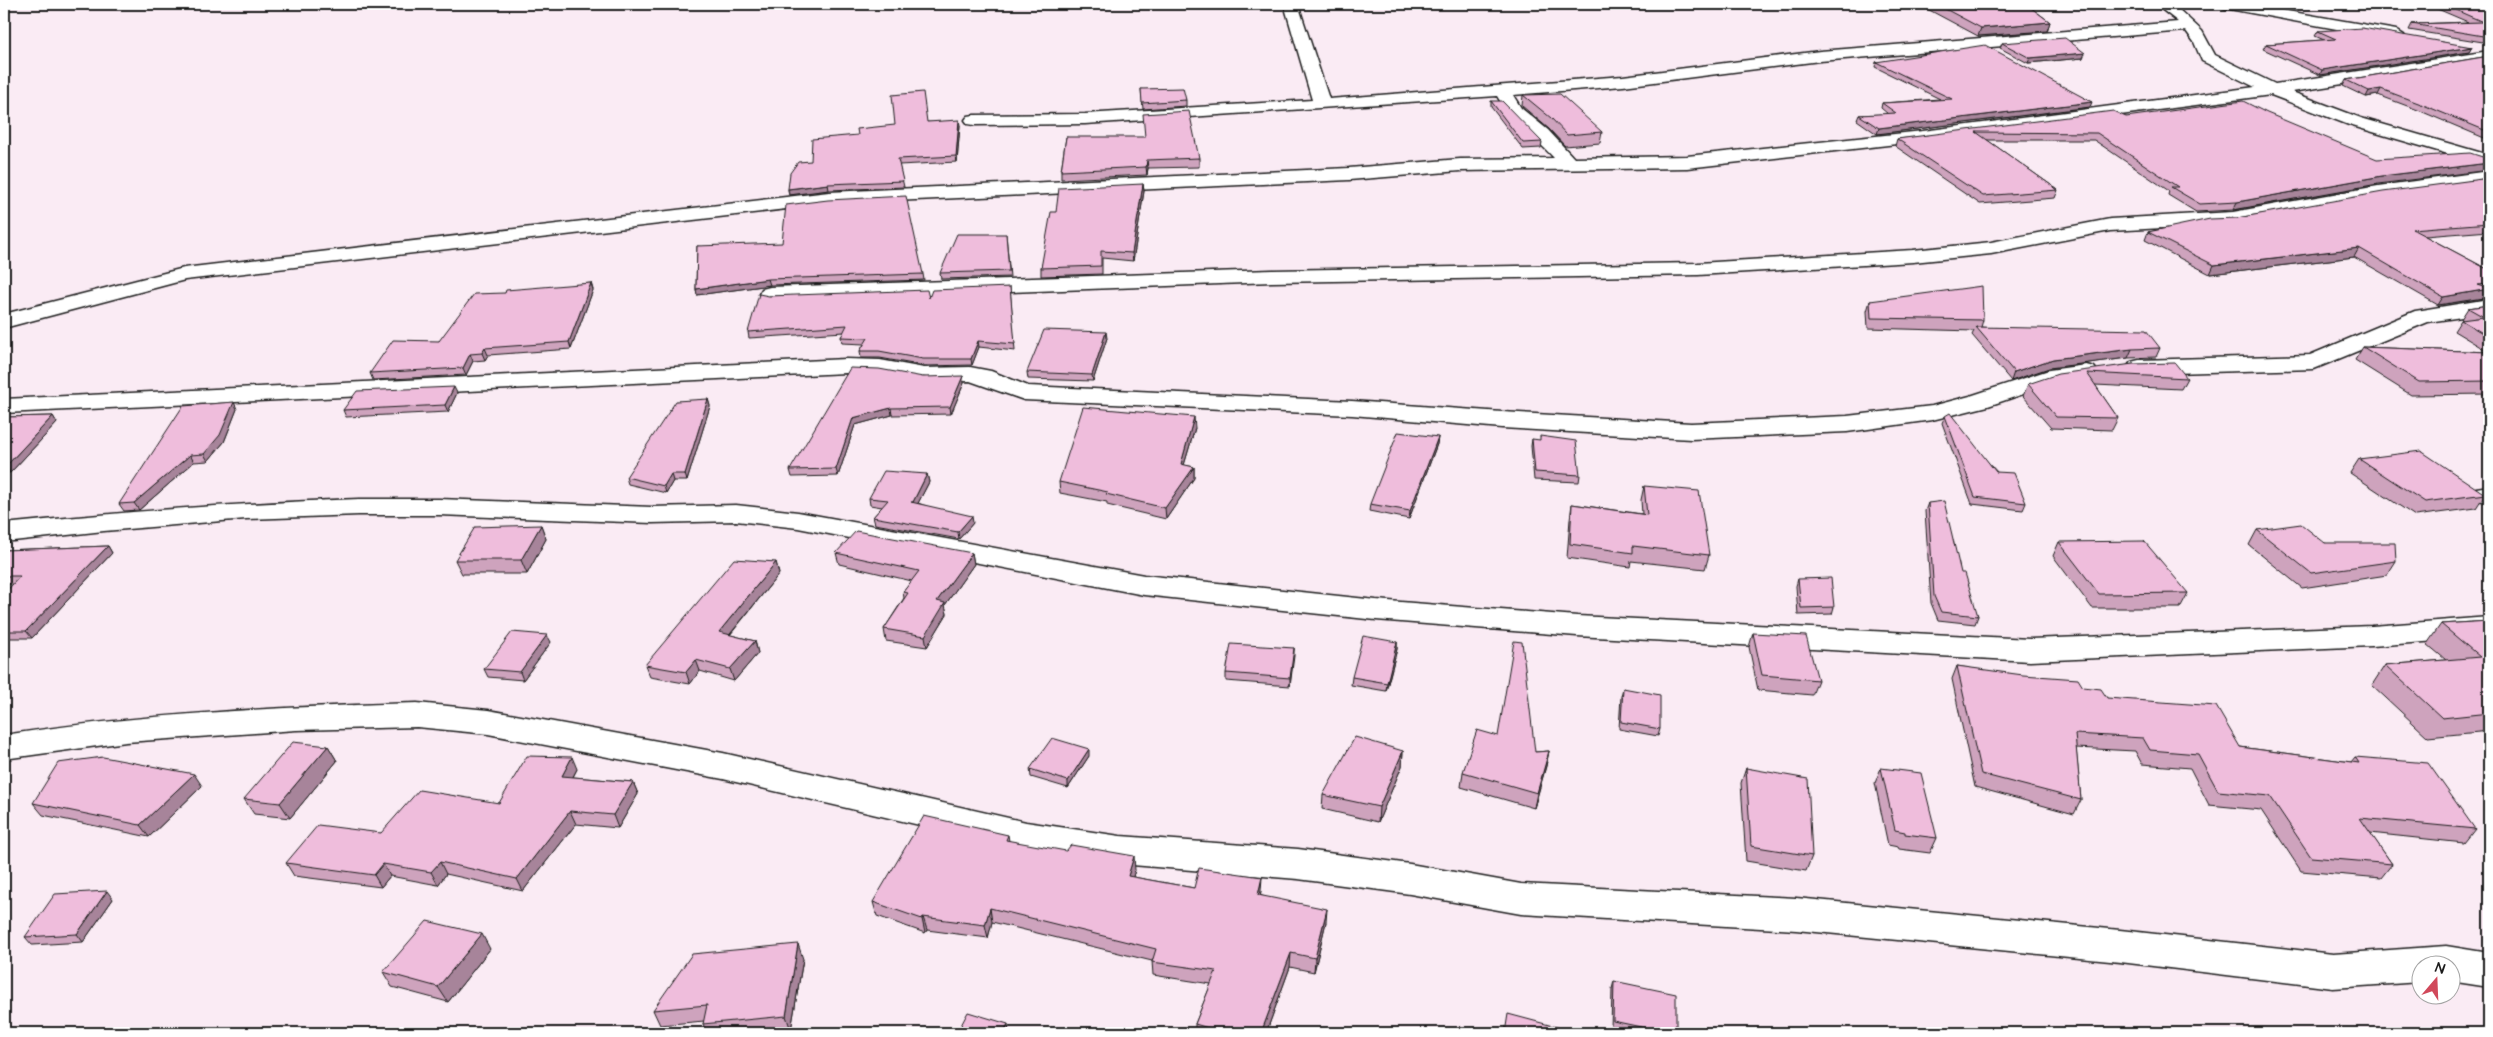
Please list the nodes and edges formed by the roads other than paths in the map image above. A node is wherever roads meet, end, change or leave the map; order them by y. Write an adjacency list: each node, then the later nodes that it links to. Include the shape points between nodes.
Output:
1 (1291, 4): 11 (street)
2 (2162, 4): 4 (street)
3 (2224, 4): 5 (street)
4 (2189, 26): 9 (street, via 1820,56 1623,81); 10 (street, via 2206,45 2208,58)
5 (2414, 38)
6 (2461, 45): 7 (street)
7 (2489, 48)
8 (2489, 56): 10 (street)
9 (1501, 90): 11 (street); 14 (street, via 1514,110)
10 (2271, 90): 13 (street, via 2337,116); 14 (street, via 1713,160)
11 (1322, 104): 12 (street, via 1085,119)
12 (974, 120)
13 (2489, 161)
14 (1569, 164): 18 (street, via 1460,165 1349,174 829,198 184,274)
15 (2489, 177): 16 (street, via 2378,192 2233,218 2102,226 1991,248 1904,256 1698,269 1272,276)
16 (770, 294)
17 (2489, 306): 19 (street, via 2423,316 2314,362 2116,369 2048,378 1932,414 1847,424 1691,431 1352,408 1024,393 983,376 924,374 853,366)
18 (4, 321)
19 (4, 406)
20 (4, 533): 21 (street, via 227,512 350,508 439,507 652,515 736,513 798,520 1144,584 1376,610 1577,626 2030,650 2372,636)
21 (2489, 627)
22 (4, 747): 24 (street, via 126,730 296,718 416,715 488,722 723,766 1017,834 1120,850 1298,864 1410,879 1521,899 1796,914 2333,971)
23 (2460, 965): 25 (street)
24 (2410, 966)
25 (2489, 970)

